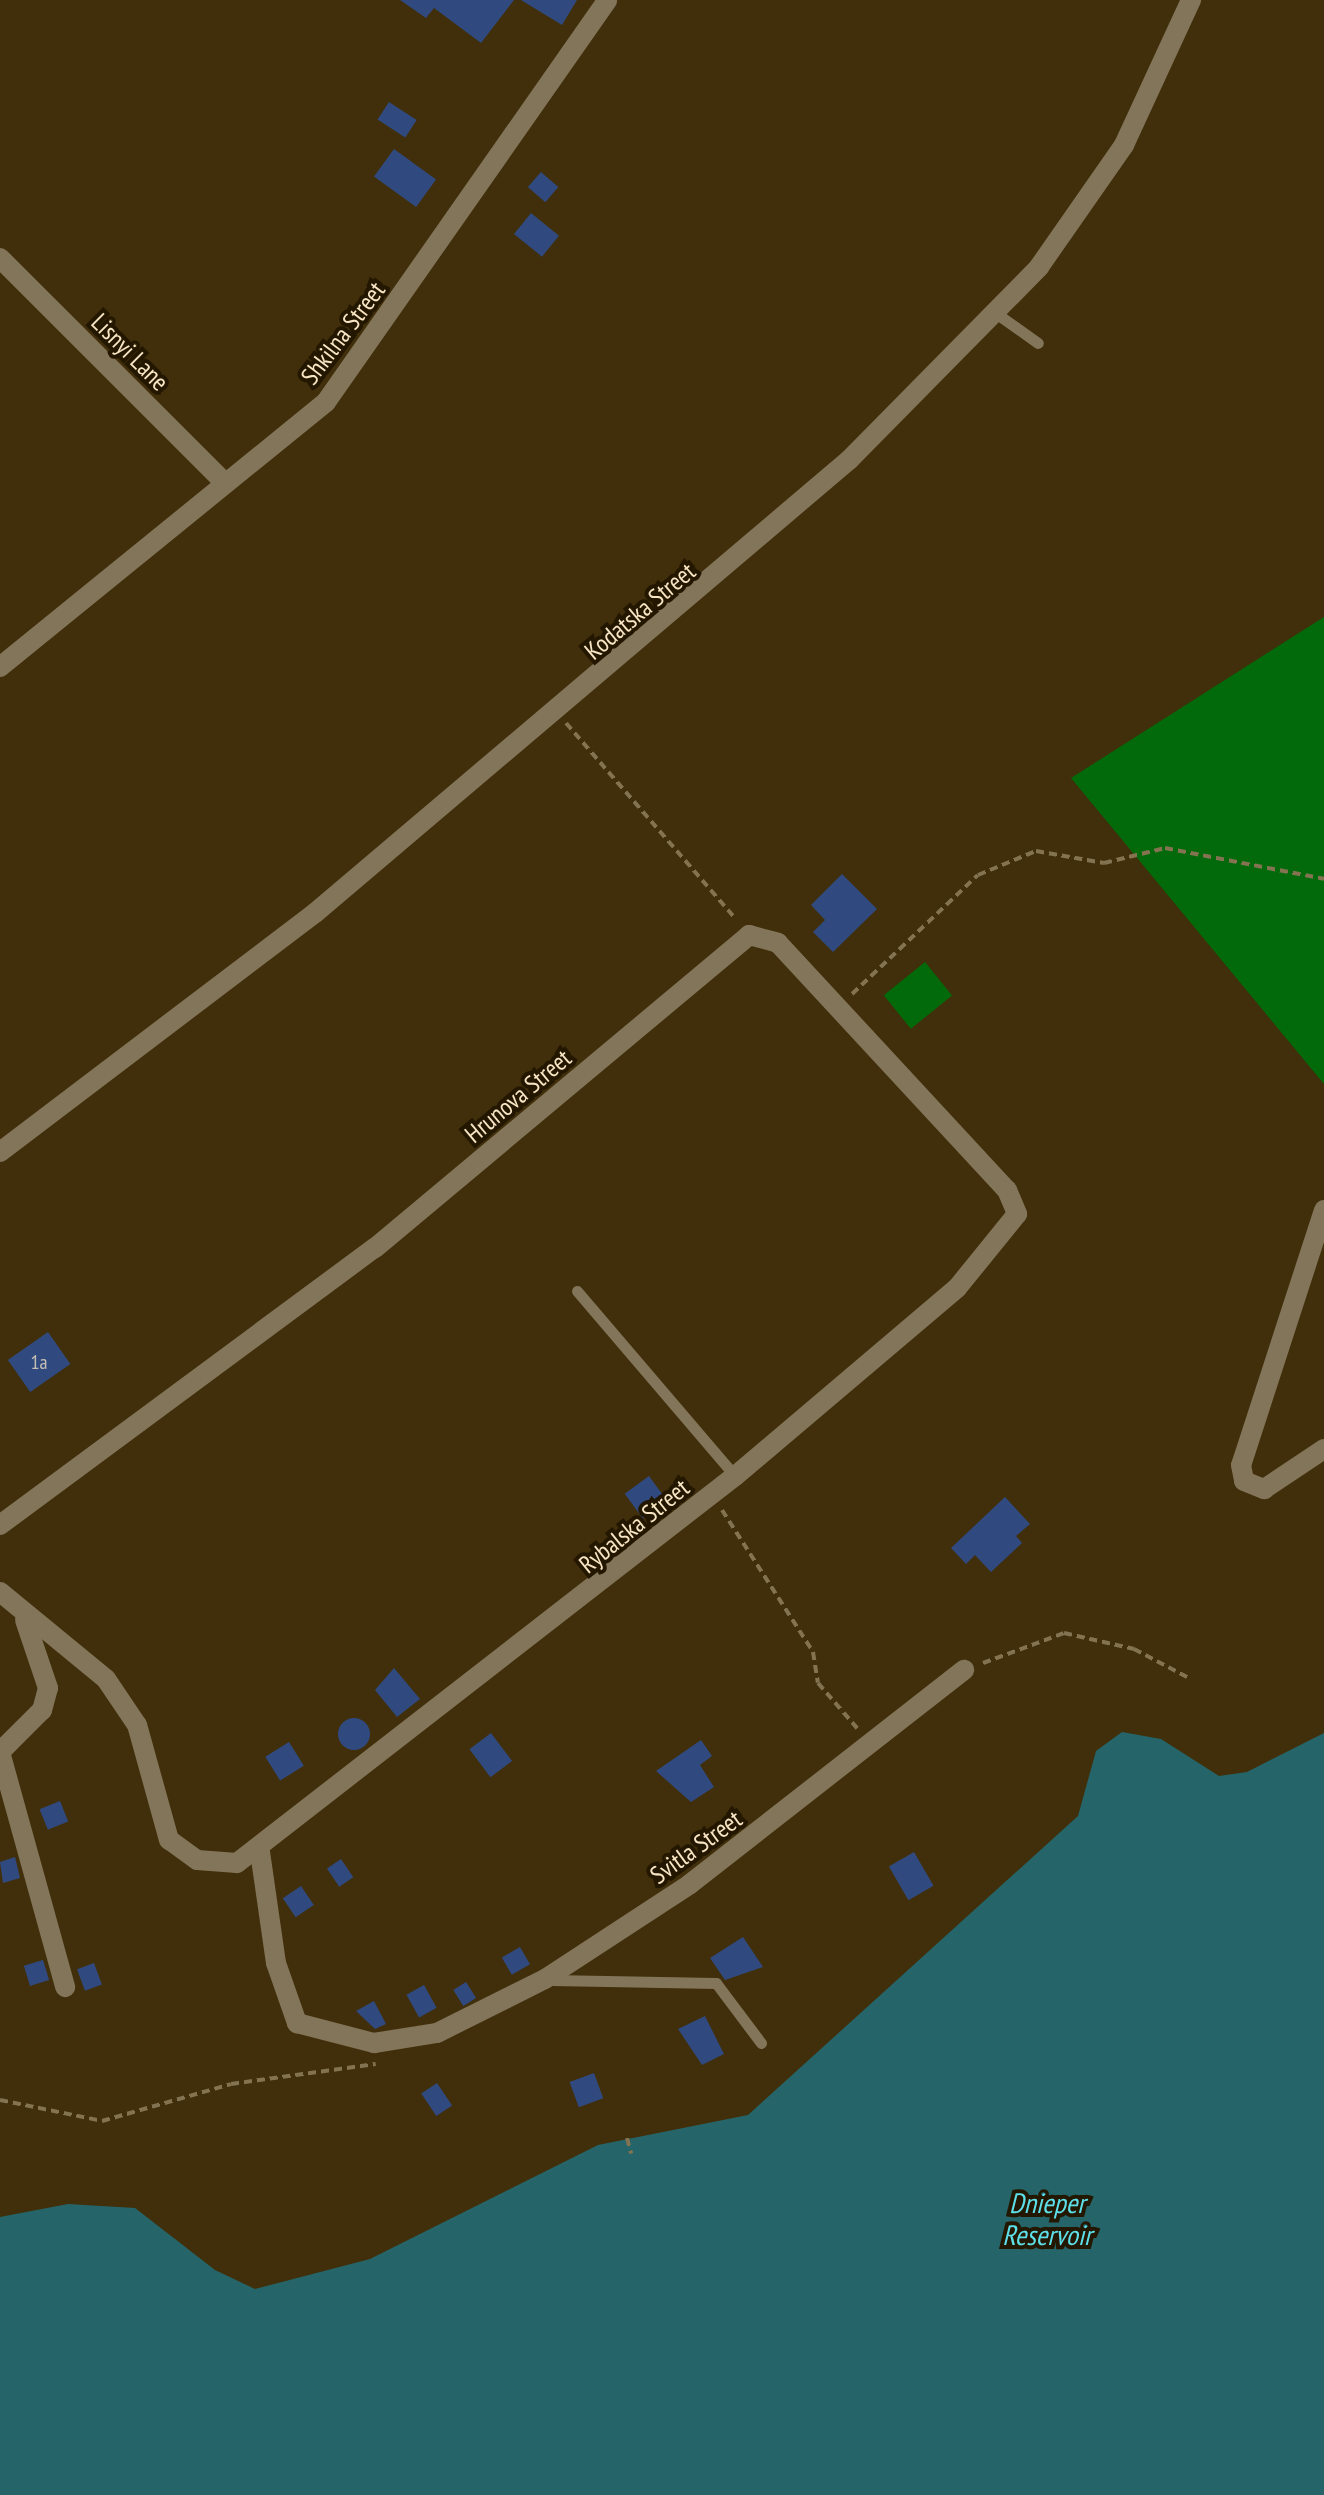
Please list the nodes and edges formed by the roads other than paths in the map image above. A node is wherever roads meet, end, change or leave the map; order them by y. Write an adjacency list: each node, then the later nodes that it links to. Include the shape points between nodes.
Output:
1 (607, 0): 6 (street, Shkilna Street, via 326,402)
2 (1191, 0): 4 (street, Kodatska Street, via 1124,145)
3 (0, 258): 6 (street, Lisnyi Lane)
4 (997, 314): 5 (lane); 8 (street, Kodatska Street, via 739,560 315,913)
5 (1038, 343)
6 (224, 482): 7 (street, Shkilna Street)
7 (0, 667)
8 (0, 1152)
9 (1324, 1210): 12 (street, via 1241,1466 1244,1481 1264,1489)
10 (1017, 1214): 13 (street, Rybalska Street, via 957,1288); 14 (street, Hrunova Street, via 1007,1190 778,943 749,935 376,1248)
11 (577, 1291): 13 (lane)
12 (1324, 1449)
13 (734, 1476): 18 (street, Rybalska Street)
14 (0, 1525)
15 (0, 1592): 16 (street)
16 (26, 1620): 18 (street, Rybalska Street, via 106,1679 137,1725 150,1798 181,1854 237,1863); 20 (street, via 48,1688 42,1710 0,1752)
17 (964, 1670): 19 (street, Svitla Street, via 873,1748)
18 (260, 1852): 19 (street, Svitla Street, via 276,1963 298,2023 374,2043 438,2033)
19 (545, 1980): 21 (lane, via 716,1983)
20 (65, 1987)
21 (761, 2043)

